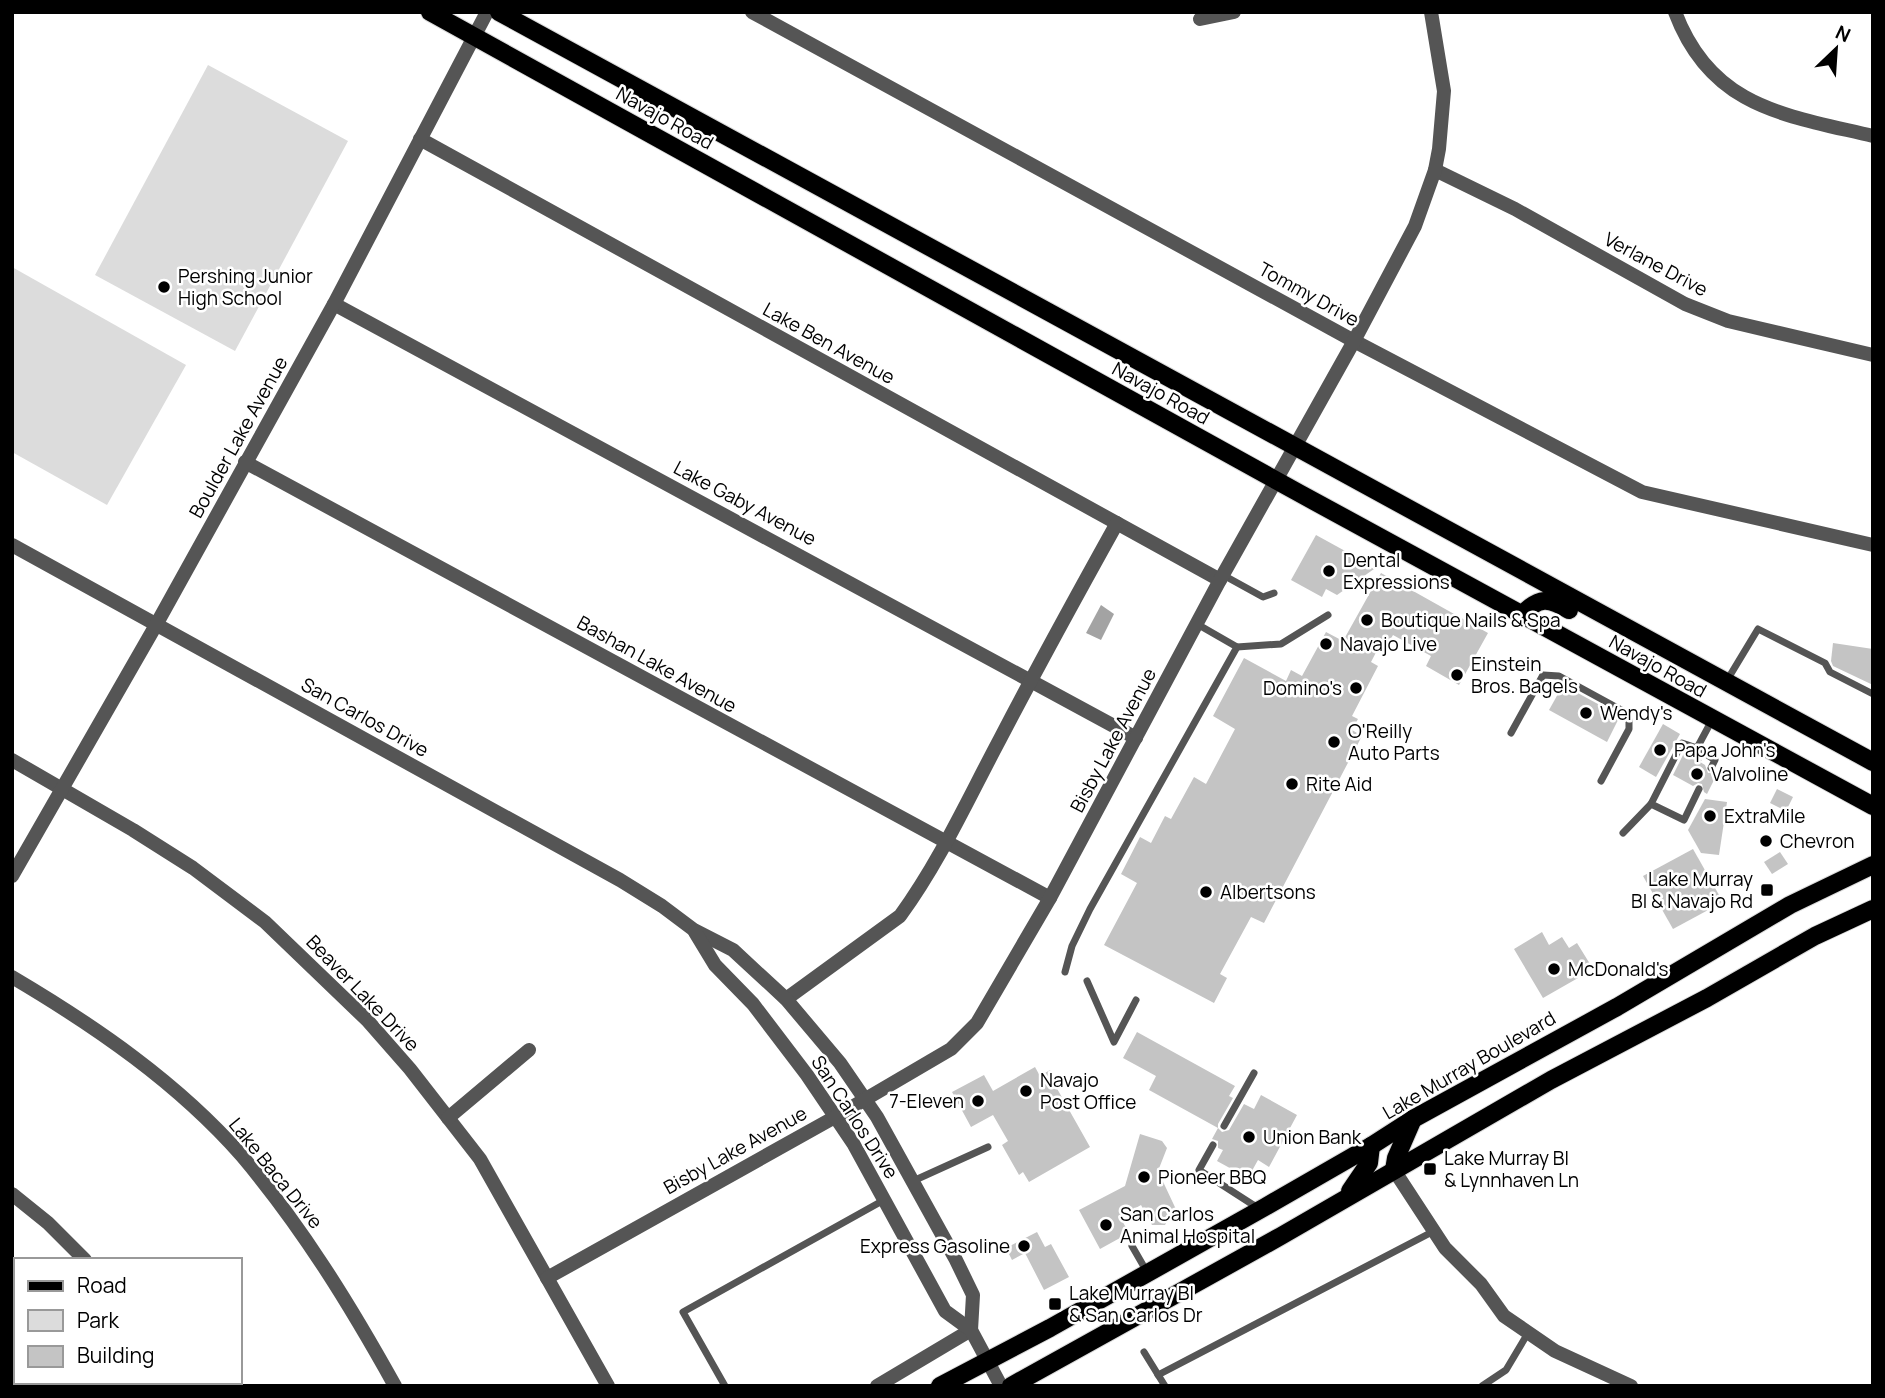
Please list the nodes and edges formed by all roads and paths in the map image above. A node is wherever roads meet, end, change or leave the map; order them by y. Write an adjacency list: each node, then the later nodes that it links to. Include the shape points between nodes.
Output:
1 (430, 12): 9 (main road, Navajo Road)
2 (487, 12): 9 (street, Boulder Lake Avenue)
3 (499, 12): 16 (main road, Navajo Road)
4 (752, 12): 14 (street, Tommy Drive)
5 (1234, 12): 8 (street)
6 (1431, 12): 12 (street, Bisby Lake Avenue, via 1444,91)
7 (1675, 12): 10 (street, via 1700,58 1741,96 1776,113)
8 (1200, 19)
9 (474, 36): 11 (street, Boulder Lake Avenue); 18 (main road, Navajo Road)
10 (1873, 136)
11 (420, 139): 13 (street, Boulder Lake Avenue); 19 (street, Lake Ben Avenue)
12 (1435, 170): 14 (street, Bisby Lake Avenue, via 1415,226); 15 (street, Verlane Drive, via 1515,208 1685,304 1728,321)
13 (334, 304): 17 (street, Boulder Lake Avenue); 30 (street, Lake Gaby Avenue)
14 (1354, 341): 16 (street, Bisby Lake Avenue); 21 (street, Tommy Drive, via 1642,492)
15 (1873, 355)
16 (1295, 448): 18 (street, Bisby Lake Avenue); 28 (main road, Navajo Road)
17 (245, 462): 27 (street, Boulder Lake Avenue); 46 (street, Bashan Lake Avenue)
18 (1276, 480): 22 (street, Bisby Lake Avenue); 25 (main road, Navajo Road)
19 (1117, 523): 22 (street, Lake Ben Avenue); 30 (street)
20 (12, 545): 27 (street, San Carlos Drive)
21 (1873, 545)
22 (1221, 577): 23 (lane, via 1263,597); 26 (street, Bisby Lake Avenue)
23 (1274, 593)
24 (1328, 615): 29 (lane, via 1281,644)
25 (1522, 615): 28 (main road, via 1542,601 1555,602 1618,636); 33 (main road, Navajo Road)
26 (1196, 623): 29 (lane); 35 (street, Bisby Lake Avenue)
27 (156, 625): 41 (street, Boulder Lake Avenue); 51 (street, San Carlos Drive, via 620,880)
28 (1643, 638): 31 (main road, Navajo Road)
29 (1237, 647): 52 (lane, via 1090,909)
30 (1030, 680): 35 (street, Lake Gaby Avenue); 46 (street)
31 (1726, 683): 32 (lane, via 1758,629); 38 (main road, Navajo Road)
32 (1873, 694)
33 (1712, 720): 36 (lane); 44 (main road, Navajo Road)
34 (1511, 733): 40 (lane, via 1543,675 1559,676 1625,712 1629,720 1629,729)
35 (1136, 738): 49 (street, Bisby Lake Avenue)
36 (1697, 748): 39 (lane, via 1715,760); 43 (lane, via 1682,743)
37 (12, 760): 41 (street, Beaver Lake Drive)
38 (1873, 762)
39 (1711, 768)
40 (1601, 781)
41 (61, 788): 48 (street, Boulder Lake Avenue); 61 (street, Beaver Lake Drive, via 193,868 265,922 376,1029)
42 (1699, 789): 43 (lane, via 1684,820)
43 (1651, 804): 45 (lane)
44 (1873, 806)
45 (1623, 833)
46 (945, 843): 49 (street, Bashan Lake Avenue); 55 (street, via 900,916)
47 (1873, 865): 62 (main road, Lake Murray Boulevard, via 1790,905)
48 (12, 876)
49 (1050, 898): 59 (street, Bisby Lake Avenue, via 977,1023 951,1049)
50 (1872, 911): 67 (main road, via 1815,936)
51 (694, 930): 55 (street, San Carlos Drive, via 733,950); 60 (street, San Carlos Drive, via 715,965 753,1004)
52 (1065, 972)
53 (12, 977): 83 (street, Lake Baca Drive, via 140,1062 242,1156 331,1276)
54 (1087, 981): 56 (lane, via 1114,1042)
55 (786, 999): 59 (street, San Carlos Drive)
56 (1136, 1000)
57 (529, 1050): 61 (street)
58 (1254, 1073): 63 (lane)
59 (865, 1100): 60 (street, Bisby Lake Avenue); 68 (street, San Carlos Drive)
60 (835, 1117): 70 (street, San Carlos Drive); 77 (street, Bisby Lake Avenue)
61 (448, 1118): 77 (street, Beaver Lake Drive, via 480,1159)
62 (1413, 1119): 65 (main road, Lake Murray Boulevard); 67 (main road)
63 (1224, 1126)
64 (1213, 1146): 72 (lane, via 1199,1170)
65 (1371, 1146): 71 (main road, via 1369,1163); 72 (main road, Lake Murray Boulevard)
66 (988, 1147): 68 (lane)
67 (1394, 1170): 71 (main road); 73 (street)
68 (912, 1181): 78 (street, San Carlos Drive, via 973,1295)
69 (12, 1194): 75 (street)
70 (884, 1200): 78 (street, San Carlos Drive, via 945,1311); 85 (lane, via 683,1312)
71 (1343, 1200): 89 (main road)
72 (1260, 1209): 76 (main road, Lake Murray Boulevard)
73 (1434, 1231): 79 (street, via 1504,1316); 82 (lane)
74 (1132, 1246): 76 (lane)
75 (83, 1258)
76 (1147, 1273): 81 (main road, Lake Murray Boulevard)
77 (547, 1278): 84 (street, Beaver Lake Drive)
78 (971, 1330): 81 (street, San Carlos Drive); 86 (street)
79 (1529, 1333): 91 (lane, via 1506,1370); 92 (street, via 1555,1351)
80 (1144, 1352): 82 (lane)
81 (988, 1361): 87 (main road, Lake Murray Boulevard); 88 (street, San Carlos Drive)
82 (1158, 1375): 90 (lane)
83 (395, 1386)
84 (608, 1386)
85 (725, 1386)
86 (877, 1386)
87 (940, 1386)
88 (1001, 1386)
89 (1012, 1386)
90 (1165, 1386)
91 (1482, 1386)
92 (1631, 1386)

